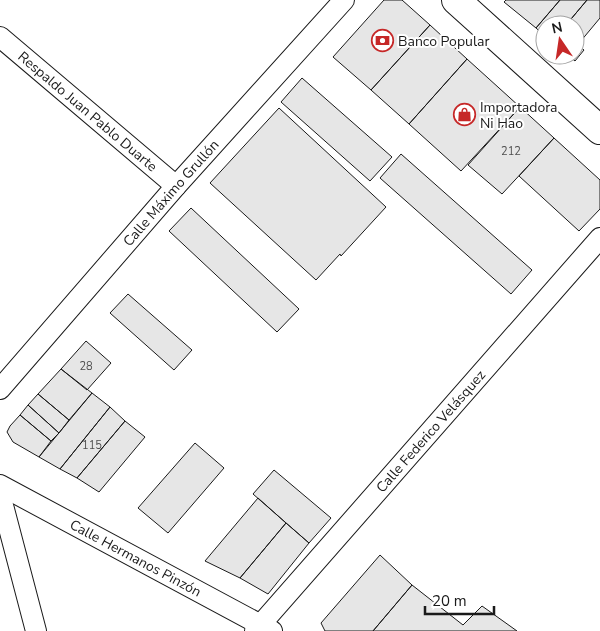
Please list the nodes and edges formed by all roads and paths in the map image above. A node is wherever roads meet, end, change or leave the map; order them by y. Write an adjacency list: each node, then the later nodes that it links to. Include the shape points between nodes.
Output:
1 (344, 0): 5 (street, Calle Máximo Grullón)
2 (456, 0): 4 (main road)
3 (0, 37): 5 (street, Respaldo Juan Pablo Duarte)
4 (600, 130)
5 (176, 186): 7 (street, Calle Máximo Grullón)
6 (600, 238): 10 (street, Calle Federico Velásquez)
7 (0, 389)
8 (0, 485): 10 (street, Calle Hermanos Pinzón)
9 (0, 494): 11 (street)
10 (262, 629)
11 (36, 631)

